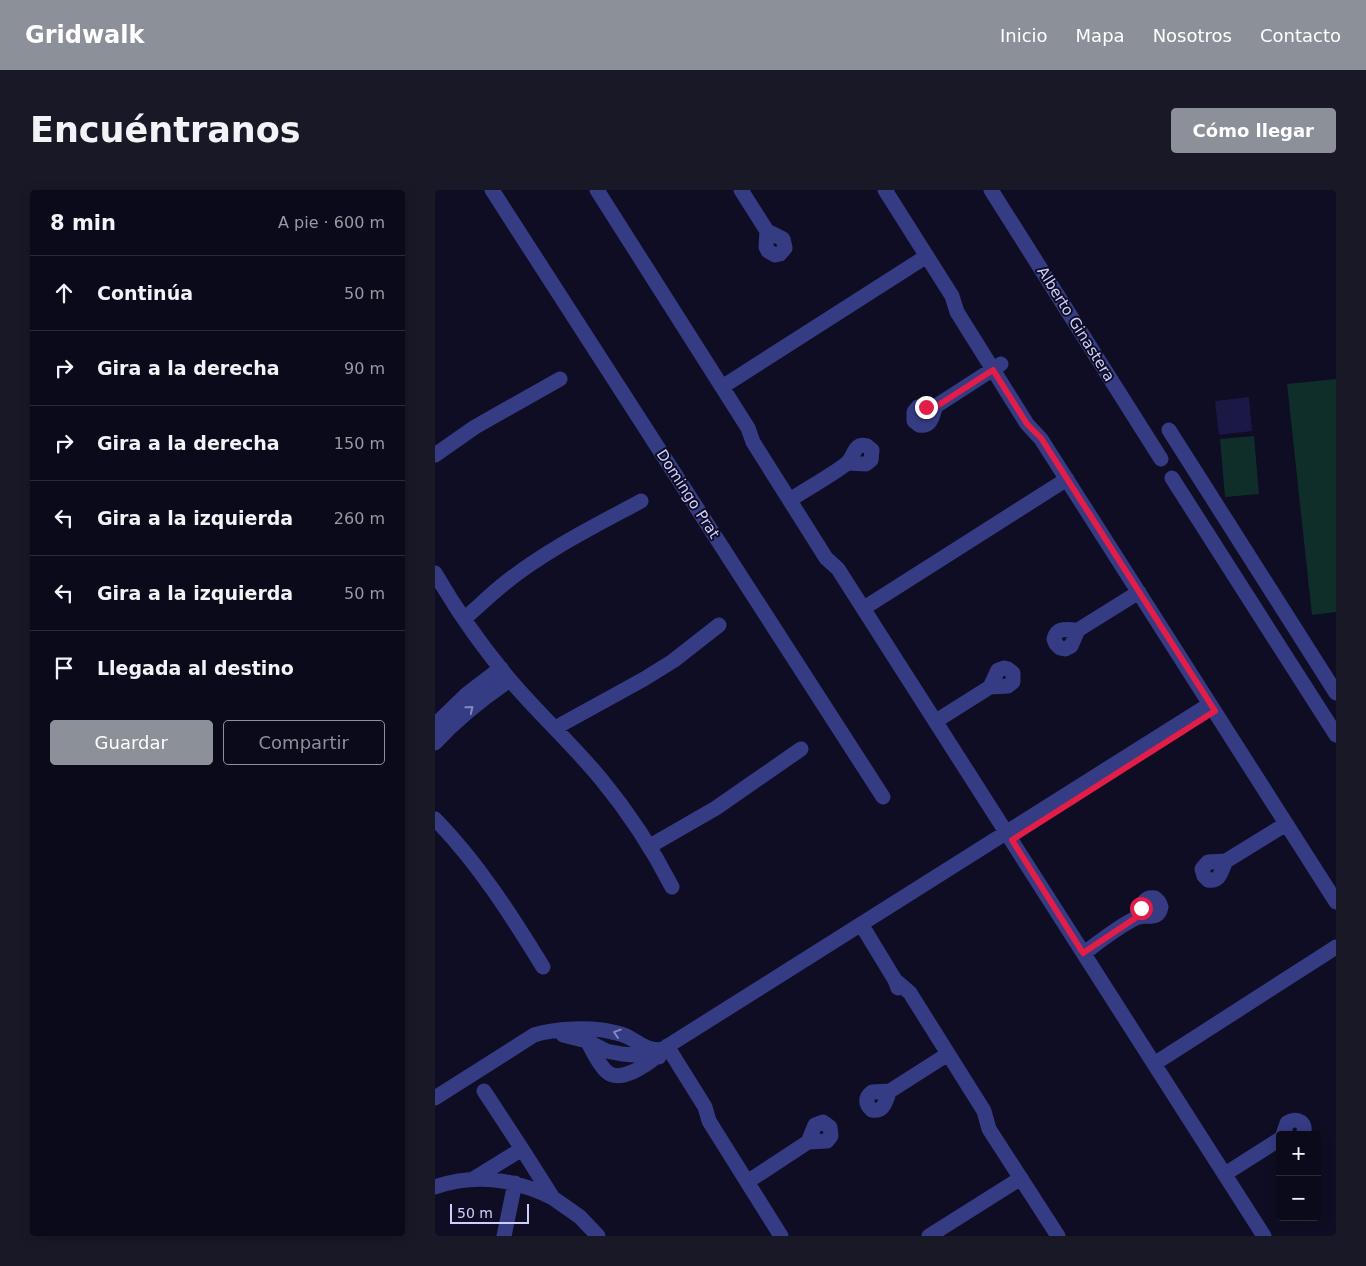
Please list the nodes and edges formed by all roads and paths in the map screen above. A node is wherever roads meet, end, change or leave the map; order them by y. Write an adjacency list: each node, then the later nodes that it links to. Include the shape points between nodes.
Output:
1 (493, 190): 36 (street, Domingo Prat)
2 (597, 190): 10 (street)
3 (741, 190): 6 (street)
4 (885, 190): 7 (street)
5 (991, 190): 14 (street, Alberto Ginastera)
6 (767, 231)
7 (927, 256): 8 (street, via 952,296 966,307); 10 (street)
8 (997, 367): 11 (street); 17 (street, via 1035,419 1041,438)
9 (560, 379): 13 (street, via 475,427)
10 (722, 387): 18 (street, via 748,428 759,438)
11 (937, 406)
12 (1169, 430): 28 (street)
13 (435, 455)
14 (1161, 459)
15 (848, 463): 18 (street)
16 (1172, 478): 33 (street)
17 (1067, 479): 21 (street); 22 (street)
18 (793, 498): 22 (street, via 834,554 838,569)
19 (641, 501): 23 (street, via 526,568)
20 (435, 573): 23 (street)
21 (1139, 592): 25 (street); 29 (street)
22 (864, 608): 30 (street)
23 (464, 619): 26 (street)
24 (719, 625): 32 (street, via 673,661)
25 (1079, 630)
26 (506, 674): 31 (street, via 467,694); 32 (street); 34 (street, one-way to 26)
27 (990, 687): 30 (street)
28 (1336, 693)
29 (1212, 708): 38 (street); 39 (street)
30 (936, 721): 39 (street)
31 (435, 725)
32 (555, 728): 40 (street, via 601,778)
33 (1336, 735)
34 (435, 743)
35 (801, 749): 40 (street, via 716,808)
36 (883, 797)
37 (435, 819): 48 (street, via 491,885)
38 (1286, 824): 41 (street); 43 (street)
39 (1010, 836): 45 (street); 47 (street)
40 (650, 846): 42 (street)
41 (1226, 861)
42 (672, 886)
43 (1336, 902)
44 (1137, 917): 47 (street)
45 (863, 928): 51 (street); 52 (street, via 895,980 910,993)
46 (1336, 947): 53 (street)
47 (1083, 953): 53 (street)
48 (543, 967)
49 (549, 1032): 50 (street); 51 (street, one-way to 49, via 609,1031 577,1029); 56 (street, via 534,1035)
50 (587, 1042): 51 (street, via 606,1051); 51 (street, via 605,1070 614,1075 644,1067)
51 (663, 1052): 67 (street, via 705,1107 709,1121)
52 (944, 1057): 55 (street); 66 (street, via 984,1111 989,1128)
53 (1154, 1064): 64 (street)
54 (485, 1091): 61 (street)
55 (890, 1091)
56 (435, 1098)
57 (1284, 1131): 58 (street, via 1287,1123 1299,1120 1304,1124)
58 (1304, 1131)
59 (808, 1142): 67 (street)
60 (1276, 1142): 64 (street)
61 (522, 1149): 62 (street); 63 (street)
62 (501, 1162): 65 (street); 68 (street)
63 (534, 1168): 68 (street); 70 (street)
64 (1225, 1174): 77 (street)
65 (475, 1178): 68 (street); 69 (street)
66 (1021, 1178): 75 (street); 76 (street)
67 (751, 1179): 73 (street); 74 (street)
68 (514, 1183): 70 (street); 71 (street)
69 (435, 1187)
70 (553, 1198): 72 (street, via 580,1217)
71 (504, 1236)
72 (598, 1236)
73 (781, 1236)
74 (790, 1236)
75 (929, 1236)
76 (1058, 1236)
77 (1264, 1236)

